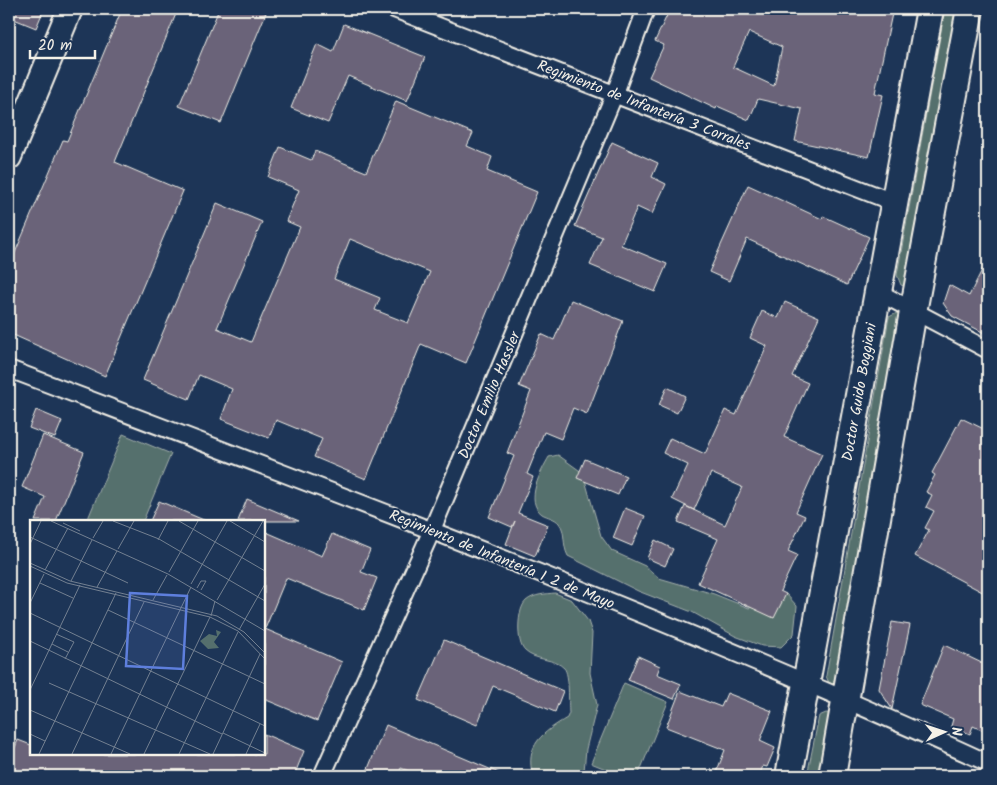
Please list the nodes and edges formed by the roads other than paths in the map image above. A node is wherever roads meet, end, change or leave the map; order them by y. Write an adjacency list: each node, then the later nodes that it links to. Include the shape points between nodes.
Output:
1 (70, 9): 7 (street)
2 (394, 9): 6 (street, Regimiento de Infantería 3 Corrales)
3 (646, 9): 6 (street, Doctor Emilio Hassler)
4 (930, 9): 8 (main road, Doctor Guido Boggiani)
5 (970, 9): 10 (main road)
6 (614, 93): 8 (street, Regimiento de Infantería 3 Corrales); 13 (street, Doctor Emilio Hassler)
7 (9, 157)
8 (894, 202): 9 (main road, Doctor Guido Boggiani)
9 (878, 292): 10 (street); 14 (main road, Doctor Guido Boggiani)
10 (913, 312): 11 (street); 15 (main road)
11 (988, 350)
12 (9, 369): 13 (street, Regimiento de Infantería 1 2 de Mayo)
13 (432, 530): 14 (street, Regimiento de Infantería 1 2 de Mayo); 17 (street, Doctor Emilio Hassler)
14 (806, 682): 15 (street, Regimiento de Infantería 1 2 de Mayo); 18 (main road, Doctor Guido Boggiani)
15 (846, 698): 16 (street, Regimiento de Infantería 1 2 de Mayo); 19 (main road)
16 (988, 763)
17 (322, 776)
18 (789, 776)
19 (832, 776)

